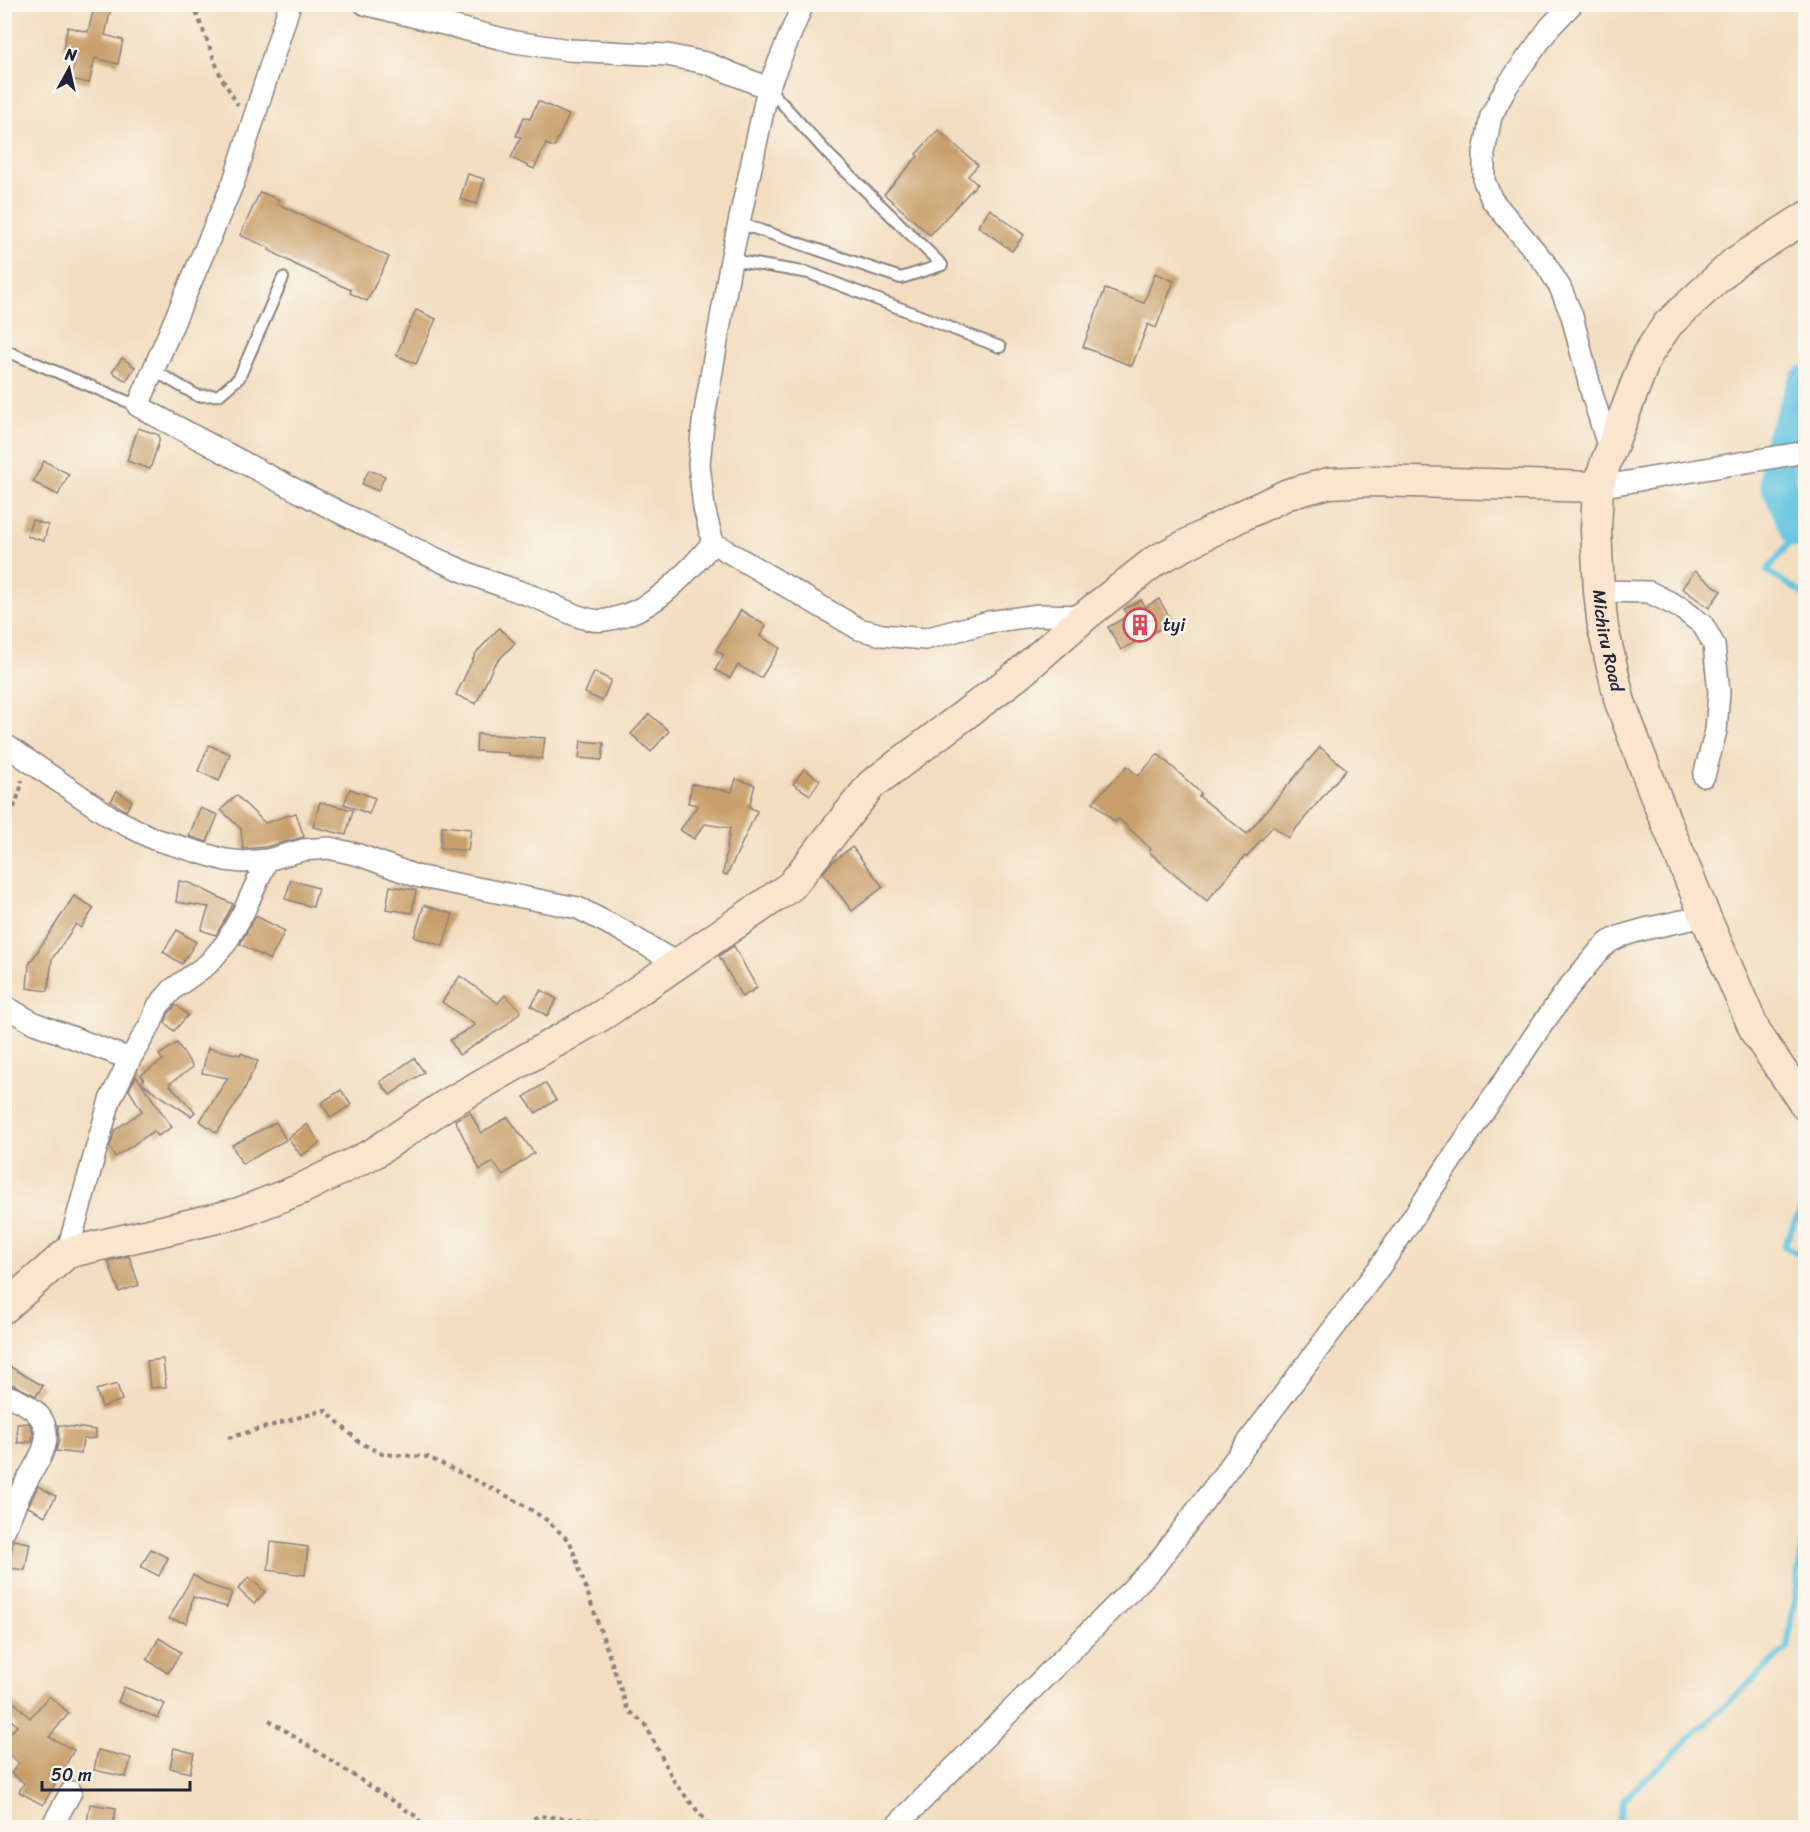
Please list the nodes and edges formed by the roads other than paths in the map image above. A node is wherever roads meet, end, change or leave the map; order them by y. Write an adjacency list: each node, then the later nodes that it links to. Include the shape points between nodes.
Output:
1 (290, 4): 12 (street, via 230,191)
2 (365, 4): 5 (street, via 515,42 569,50 667,55 706,63)
3 (803, 4): 5 (street)
4 (1572, 4): 14 (street, via 1507,86 1491,116 1484,181 1492,200 1560,287 1572,316)
5 (768, 88): 7 (street); 7 (lane, via 829,155 942,265 901,278)
6 (1806, 217): 14 (street, Michiru Road, via 1734,263 1668,324 1647,355)
7 (739, 223): 8 (street)
8 (731, 260): 10 (lane, via 809,273); 17 (street, via 699,464)
9 (283, 278): 12 (lane, via 239,378 219,395 198,396)
10 (1000, 347)
11 (4, 350): 13 (lane)
12 (153, 370): 13 (street)
13 (138, 406): 17 (street, via 302,494 462,571 576,615 603,621 657,600 679,582)
14 (1610, 452): 16 (street, Michiru Road)
15 (1806, 452): 16 (street)
16 (1598, 487): 18 (street, Michiru Road); 19 (street, via 1329,483 1288,494 1155,561)
17 (713, 543): 19 (street, via 860,629 882,634 925,639 989,622 1039,615)
18 (1599, 591): 21 (street, via 1649,592 1681,608 1703,625 1714,645 1719,692 1716,731); 23 (street, Michiru Road, via 1620,702)
19 (1085, 616): 24 (street, via 1018,674 871,785 791,886)
20 (4, 744): 22 (street, via 111,818 154,839 225,860)
21 (1704, 776)
22 (267, 860): 24 (street, via 329,848 416,876 578,908); 26 (street, via 226,943 208,964 173,989 158,1006)
23 (1705, 916): 27 (street, Michiru Road, via 1756,1033); 34 (street, via 1645,928 1609,942 1601,950 1551,1012 1378,1268 1155,1566)
24 (678, 964): 28 (street, via 604,1014 444,1106 374,1153 301,1189 240,1213)
25 (4, 1006): 26 (street, via 34,1023)
26 (129, 1059): 28 (street, via 110,1100)
27 (1806, 1106)
28 (67, 1253): 29 (street)
29 (4, 1308)
30 (4, 1395): 31 (street, via 34,1409 44,1422 46,1438)
31 (4, 1531)
32 (71, 1792): 33 (street)
33 (51, 1827)
34 (894, 1827)

